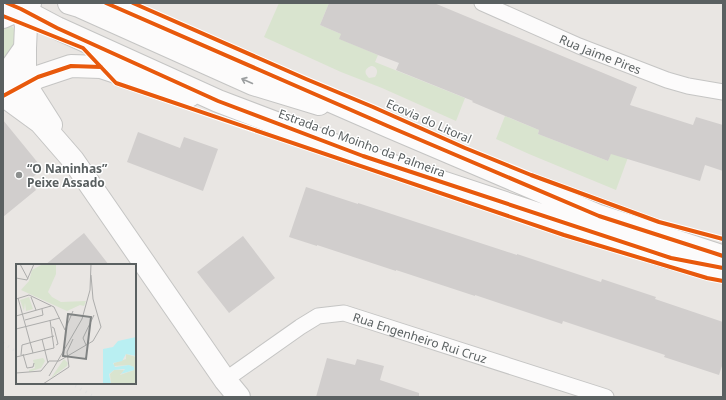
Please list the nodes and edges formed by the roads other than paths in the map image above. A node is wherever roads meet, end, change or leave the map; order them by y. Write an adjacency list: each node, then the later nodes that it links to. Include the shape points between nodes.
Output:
1 (69, 3): 9 (main road, one-way to 1, via 253,84)
2 (106, 3): 9 (main road, Estrada do Moinho da Palmeira)
3 (482, 3): 8 (lane, Rua Jaime Pires, via 579,46 667,80)
4 (16, 7): 5 (main road, via 26,26); 10 (main road, Estrada do Moinho da Palmeira, via 211,98)
5 (25, 48): 6 (main road); 7 (main road, via 11,68)
6 (25, 84): 7 (main road); 10 (main road, via 71,66 101,67); 11 (main road)
7 (3, 91): 11 (main road, via 40,122)
8 (723, 92)
9 (390, 127): 12 (main road, Estrada do Moinho da Palmeira, via 599,216)
10 (310, 136): 13 (main road, Estrada do Moinho da Palmeira, via 671,258)
11 (73, 160): 14 (main road)
12 (723, 256)
13 (723, 268)
14 (225, 380): 15 (main road); 16 (lane, Rua Engenheiro Rui Cruz, via 318,316 344,312)
15 (239, 397)
16 (606, 397)

